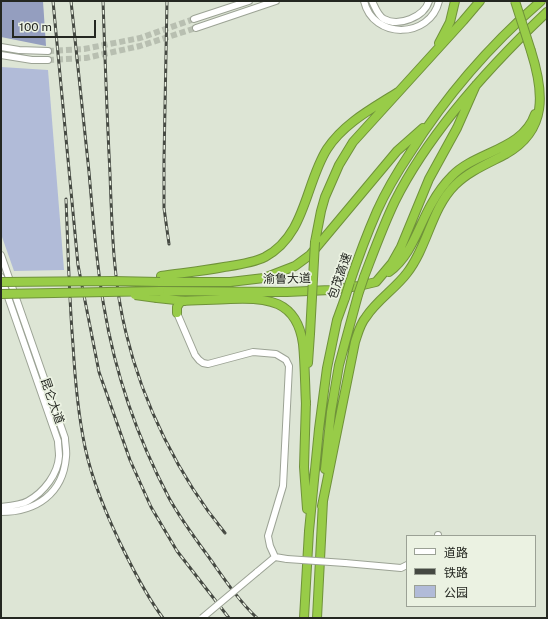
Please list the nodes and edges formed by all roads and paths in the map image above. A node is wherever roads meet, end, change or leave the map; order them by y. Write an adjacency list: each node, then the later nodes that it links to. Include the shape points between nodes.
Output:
1 (249, 1): 12 (street)
2 (276, 1): 13 (street)
3 (364, 1): 6 (street, via 378,24 394,30 412,29 427,21 438,8)
4 (372, 1): 5 (street, via 384,19 397,22 422,12)
5 (429, 1)
6 (439, 1)
7 (455, 1): 17 (highway, via 450,22)
8 (480, 1): 17 (highway)
9 (515, 1): 19 (highway, bridge)
10 (541, 1): 22 (highway, 包茂高速, via 487,53)
11 (547, 12): 20 (highway, 包茂高速)
12 (194, 19)
13 (196, 28)
14 (1, 47): 15 (street)
15 (48, 51)
16 (1, 55): 18 (street)
17 (429, 59): 21 (highway)
18 (48, 60)
19 (537, 70): 27 (highway, via 538,100 534,117 528,126 513,141 452,176 432,203 406,255 395,268); 35 (highway, via 542,101 538,119 530,134 516,148 474,171 449,192 407,273 362,322)
20 (476, 85): 27 (highway, via 457,128 429,179 401,247 392,264); 35 (highway, 包茂高速, bridge, via 443,127 410,176 378,238 358,295 339,365 331,412)
21 (398, 92): 25 (highway, via 349,125 331,143 318,166 294,230 277,249 264,258 247,263); 33 (highway, bridge, via 353,142 339,165 320,211)
22 (431, 120): 25 (highway, via 398,151 310,255 295,266 264,278 230,282); 37 (highway, 包茂高速, bridge, via 377,210 337,320 327,368)
23 (1, 255): 36 (street, 昆仑大道, via 65,438 66,456 64,470 57,486 47,498 32,508)
24 (1, 277): 34 (street, via 58,441 59,457 56,471 41,492 17,505)
25 (160, 279): 26 (highway, bridge)
26 (1, 282)
27 (376, 282): 29 (highway, 渝鲁大道, via 337,289 287,292)
28 (1, 294): 29 (highway, bridge, via 115,291)
29 (158, 295): 30 (highway)
30 (167, 300): 31 (highway); 32 (highway)
31 (188, 301): 32 (highway, via 181,301 178,304); 33 (highway, via 252,298 274,302 284,308 294,317 302,343)
32 (177, 313): 38 (street, via 195,355 203,363 214,363 253,352 276,354 286,360 289,366 283,486 268,536)
33 (306, 405): 37 (highway, via 304,467)
34 (1, 506)
35 (322, 506): 42 (highway, 包茂高速)
36 (1, 512)
37 (308, 531): 41 (highway, 包茂高速)
38 (275, 557): 39 (street, bridge, via 401,568); 40 (street, bridge)
39 (406, 566)
40 (202, 618)
41 (304, 618)
42 (317, 618)

